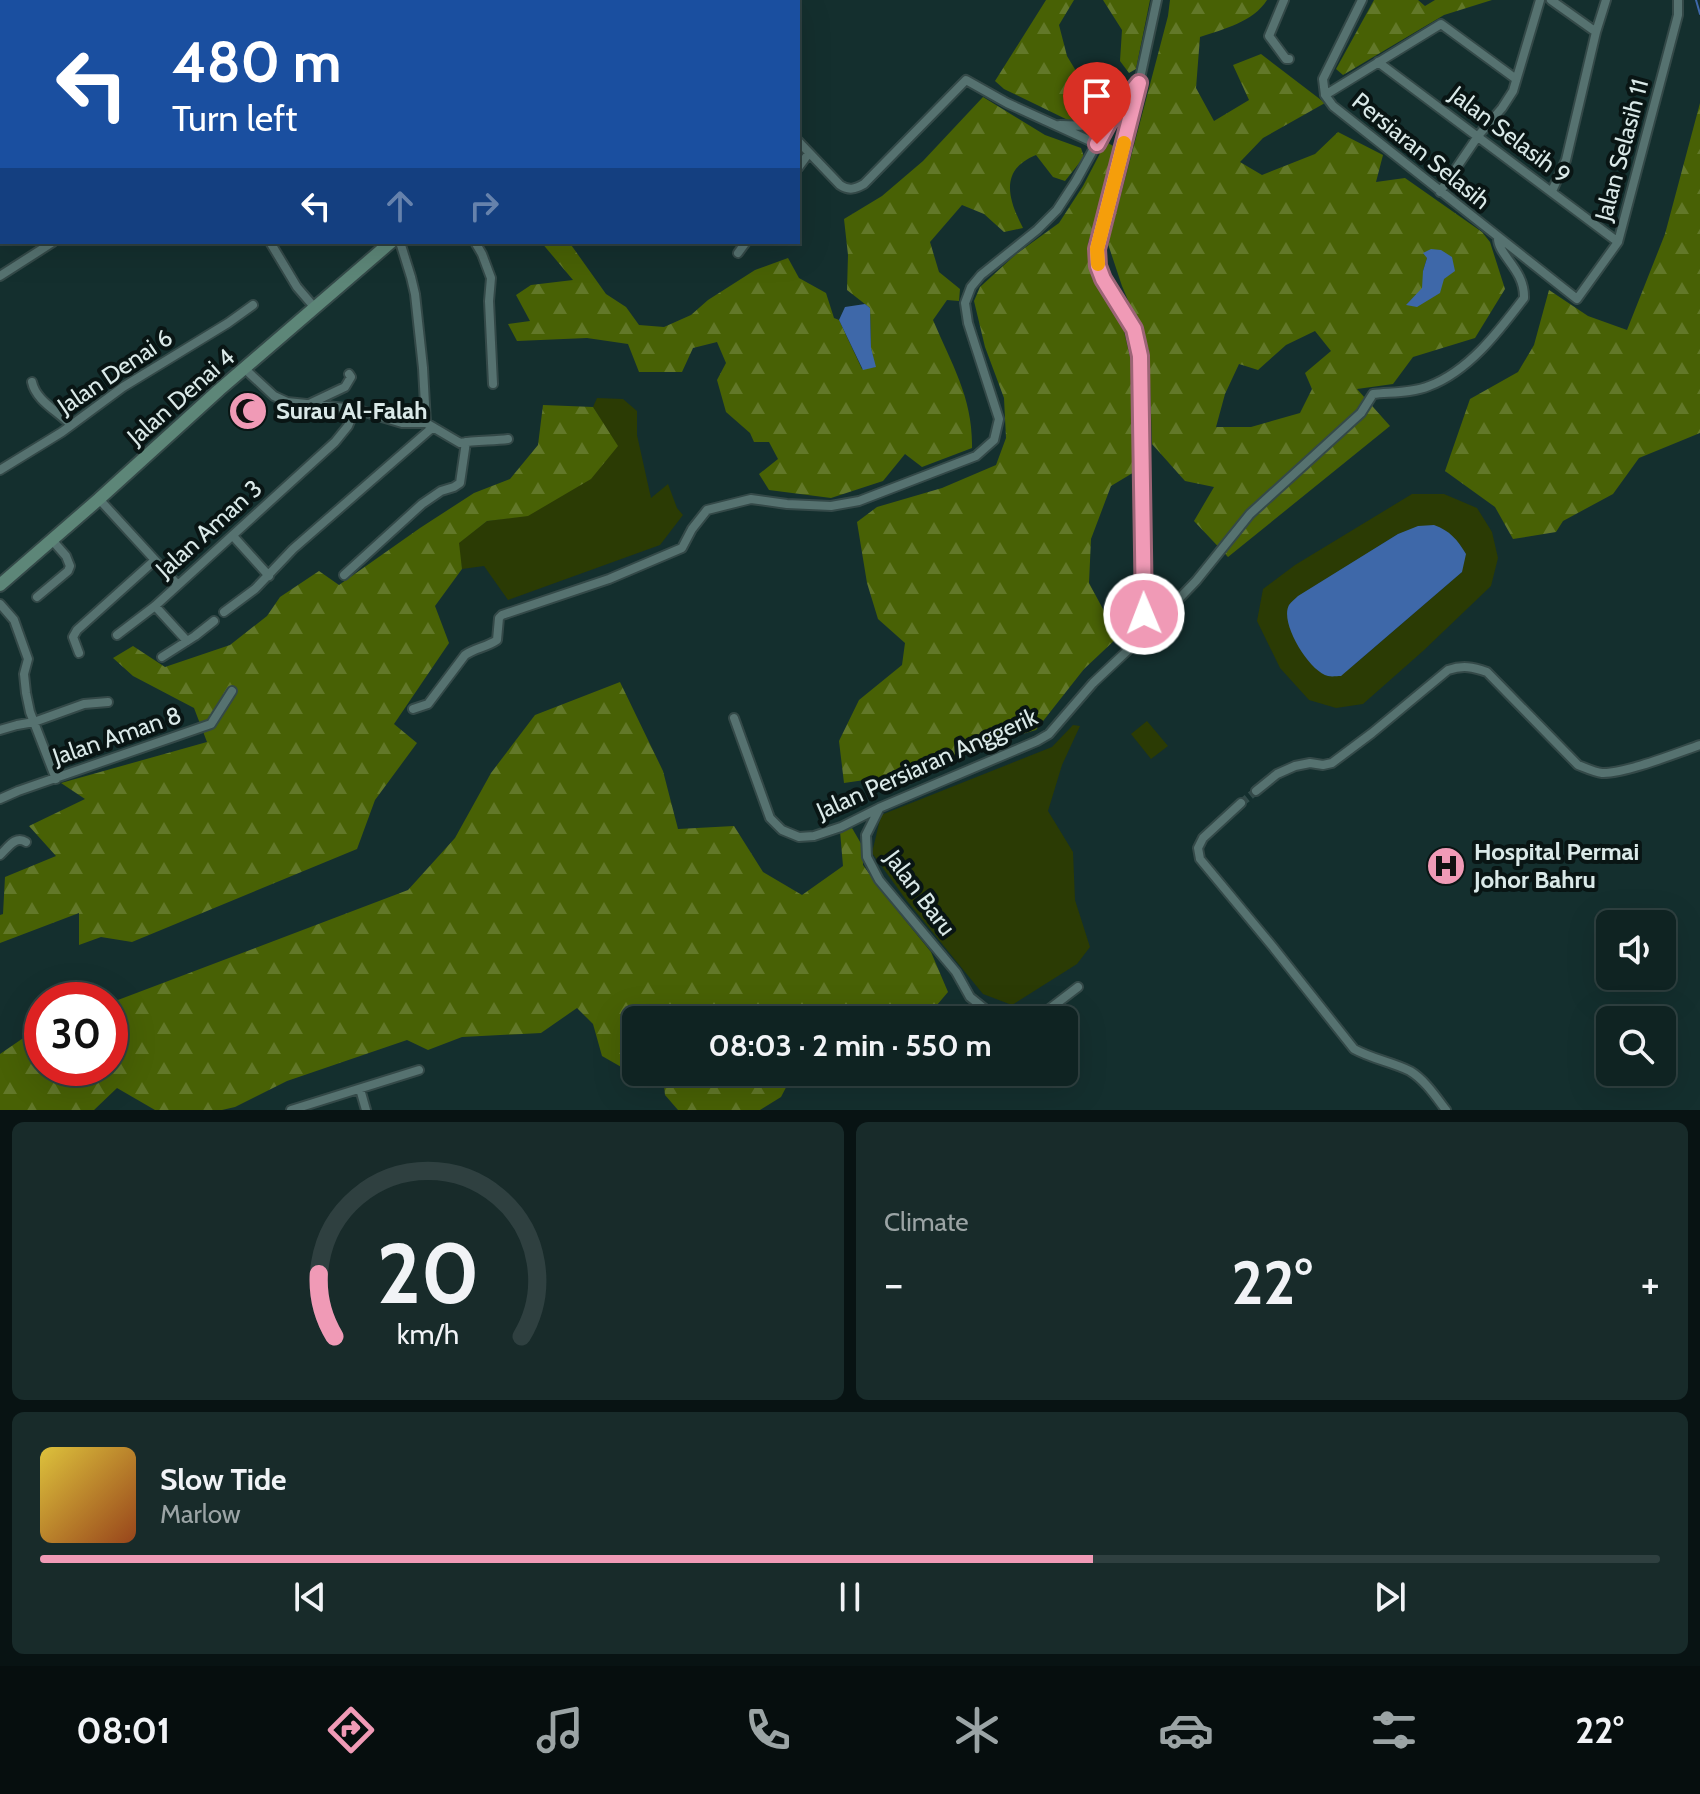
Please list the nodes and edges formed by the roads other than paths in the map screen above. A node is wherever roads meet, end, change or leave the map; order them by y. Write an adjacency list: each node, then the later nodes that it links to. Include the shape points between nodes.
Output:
1 (1157, 0): 12 (street)
2 (1284, 0): 9 (street, via 1269,36)
3 (1362, 0): 13 (street, Persiaran Selasih, via 1323,79)
4 (1540, 0): 11 (street)
5 (1551, 0): 8 (street)
6 (1606, 0): 8 (street)
7 (1678, 0): 24 (street, Jalan Selasih 11)
8 (1596, 32): 21 (street, via 1566,160)
9 (1289, 59)
10 (1378, 62): 11 (street, via 1441,24); 13 (street); 16 (street, Jalan Selasih 9)
11 (1516, 79): 16 (street, via 1502,108)
12 (1139, 83): 14 (street); 61 (street, via 1097,249 1103,279 1134,329 1140,356)
13 (1325, 95): 22 (street, Persiaran Selasih)
14 (1110, 120): 15 (street, via 1094,126); 18 (street)
15 (1055, 125): 18 (street); 19 (street, via 966,80 855,189 840,185)
16 (1478, 136): 21 (street, Jalan Selasih 9); 22 (street)
17 (800, 143): 19 (street)
18 (1097, 144): 67 (street, via 1057,210 971,287 965,303 968,323 999,419 994,440 976,456 859,501 831,506 751,499 707,510 682,548 502,615 497,640 465,655 428,704)
19 (809, 153): 20 (street)
20 (800, 165)
21 (1552, 191): 24 (street, Jalan Selasih 9)
22 (1440, 192): 23 (street, Persiaran Selasih)
23 (1498, 237): 33 (street, Persiaran Selasih); 61 (street, Jalan Persiaran Anggerik, via 1524,291 1501,330 1450,376 1427,387 1373,394 1361,413 1250,514)
24 (1618, 242): 33 (street, Jalan Selasih 11)
25 (50, 244): 32 (street)
26 (271, 244): 35 (street)
27 (389, 244): 35 (street, Jalan Denai 4)
28 (401, 244): 43 (street, via 415,294)
29 (476, 244): 39 (street, via 491,278)
30 (745, 244): 31 (street)
31 (738, 253)
32 (0, 276)
33 (1577, 299)
34 (253, 305): 42 (street, Jalan Denai 6)
35 (315, 308): 36 (street, Jalan Denai 4)
36 (245, 369): 40 (street, via 274,396); 47 (street, Jalan Denai 4)
37 (349, 374): 40 (street, via 345,387)
38 (32, 382): 42 (street, via 38,397)
39 (493, 384)
40 (308, 405): 41 (street)
41 (355, 409): 43 (street); 48 (street, Jalan Aman 3, via 346,429)
42 (71, 425): 46 (street, Jalan Denai 6)
43 (429, 425): 45 (street, via 455,442); 52 (street)
44 (508, 439): 45 (street)
45 (466, 442): 51 (street, via 460,483 422,504)
46 (0, 470)
47 (99, 499): 49 (street, Jalan Denai 4); 50 (street)
48 (233, 536): 52 (street); 53 (street, Jalan Aman 3)
49 (52, 540): 54 (street, Jalan Denai 4); 55 (street, via 70,566)
50 (155, 560): 53 (street); 63 (street, via 77,630 73,637)
51 (344, 575)
52 (269, 576): 58 (street)
53 (177, 584): 57 (street, Jalan Aman 3)
54 (0, 585)
55 (37, 597)
56 (0, 604): 69 (street, via 14,620 28,659 24,674)
57 (155, 606): 60 (street, Jalan Aman 3); 62 (street)
58 (224, 612)
59 (214, 621): 62 (street)
60 (117, 635)
61 (1144, 635): 76 (street, Jalan Persiaran Anggerik, via 1049,734)
62 (187, 641): 64 (street)
63 (79, 653)
64 (162, 657)
65 (232, 691): 72 (street, Jalan Aman 8, via 211,724)
66 (108, 702): 69 (street, via 84,704)
67 (413, 709)
68 (734, 718): 76 (street, Jalan Persiaran Anggerik, via 770,818 782,830 814,836)
69 (34, 722): 70 (street); 72 (street)
70 (0, 730)
71 (1700, 745): 73 (street, via 1621,771 1593,771 1578,765 1487,672 1461,666 1448,670 1332,763 1295,766)
72 (56, 779): 74 (street, Jalan Aman 8)
73 (1256, 791)
74 (0, 799)
75 (1241, 803): 86 (street, via 1203,838 1200,859 1354,1049 1412,1072)
76 (879, 808): 80 (street, Jalan Baru, via 866,835 867,857 879,880)
77 (26, 842): 78 (street, via 17,839)
78 (0, 855)
79 (1078, 987): 81 (street)
80 (981, 1006)
81 (1053, 1006)
82 (419, 1070): 83 (street)
83 (360, 1089): 84 (street); 85 (street)
84 (291, 1110)
85 (366, 1110)
86 (1446, 1110)

